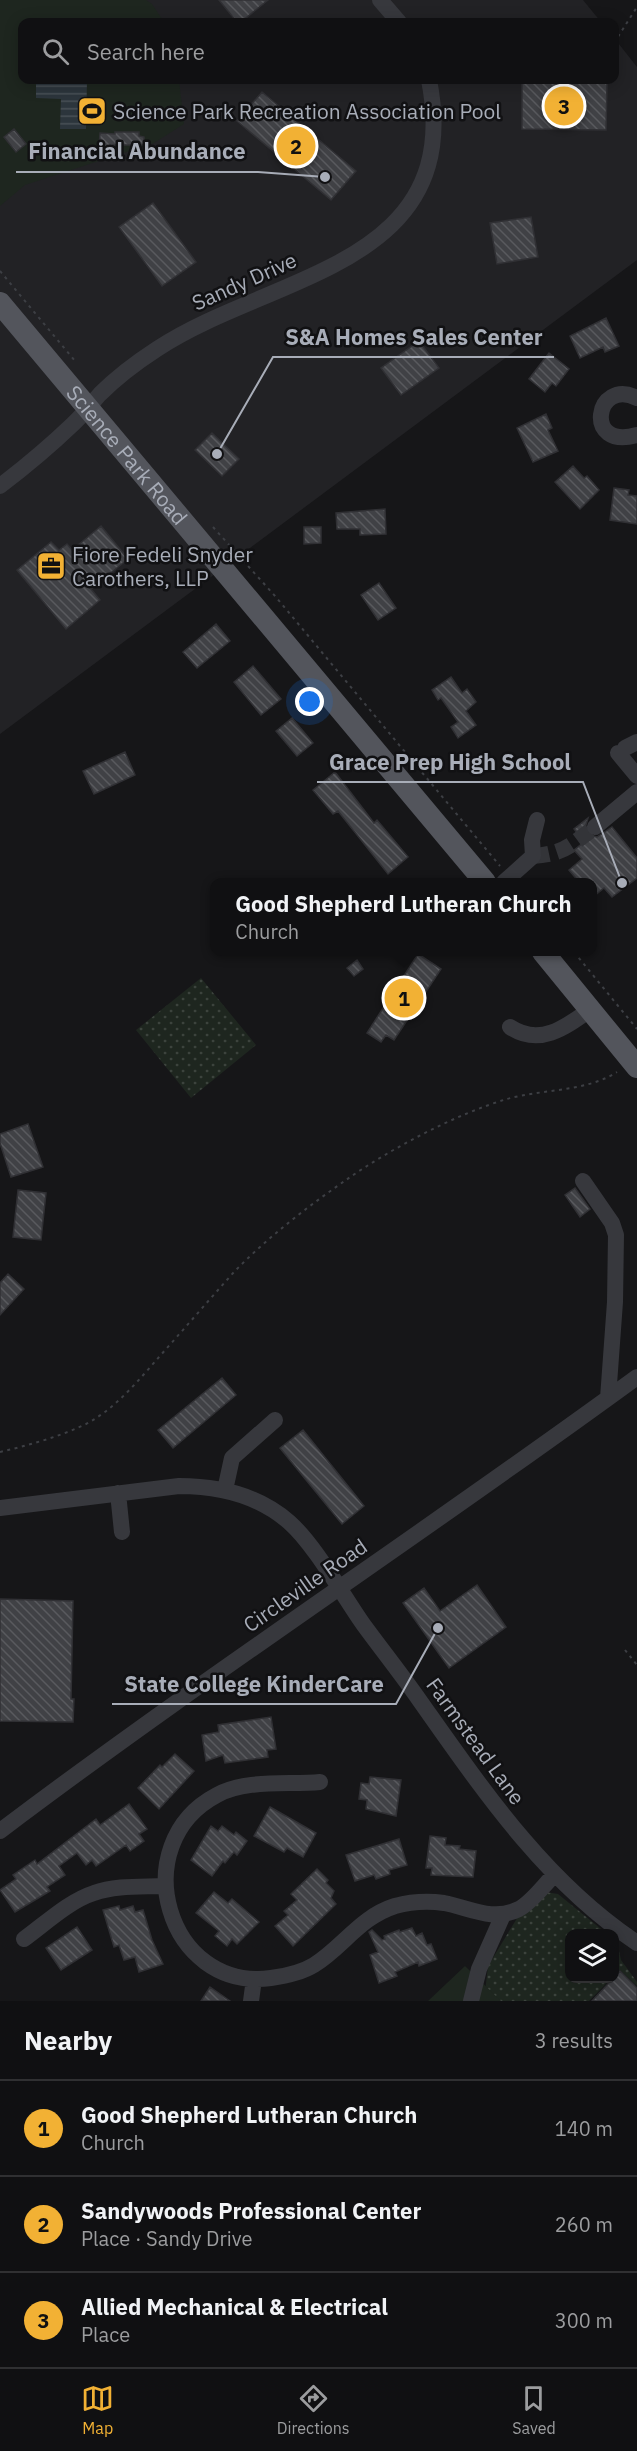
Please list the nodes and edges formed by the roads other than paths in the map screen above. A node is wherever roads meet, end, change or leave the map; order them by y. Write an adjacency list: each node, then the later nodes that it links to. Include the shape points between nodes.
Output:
1 (380, 0): 2 (street)
2 (396, 18)
3 (430, 84): 6 (street, Sandy Drive, via 434,111 430,156 415,194 388,229 328,269 178,336 127,370)
4 (0, 303): 6 (main road, Science Park Road)
5 (637, 398): 7 (street, via 628,393 615,395 604,405 601,417 610,436)
6 (88, 408): 8 (street, Sandy Drive); 14 (main road, Science Park Road)
7 (637, 435)
8 (0, 486)
9 (627, 748): 10 (street)
10 (637, 776)
11 (637, 792): 13 (street)
12 (537, 820): 15 (street, via 533,856)
13 (595, 827)
14 (482, 878)
15 (509, 878)
16 (547, 956): 17 (main road)
17 (591, 1009): 18 (street, via 548,1035 530,1036); 19 (main road)
18 (510, 1027)
19 (628, 1069)
20 (584, 1181): 22 (street, via 616,1235)
21 (637, 1377): 22 (street, Circleville Road)
22 (608, 1398): 28 (street, Circleville Road)
23 (274, 1420): 24 (street, via 232,1458)
24 (225, 1490): 25 (street, Farmstead Lane, via 179,1486); 28 (street, Farmstead Lane, via 251,1498 289,1522)
25 (118, 1493): 26 (street, Farmstead Lane); 27 (street)
26 (0, 1508)
27 (122, 1532)
28 (338, 1590): 30 (street, Circleville Road); 31 (street, Farmstead Lane, via 497,1810)
29 (320, 1782): 32 (street, via 238,1788 204,1803 178,1831 165,1865)
30 (0, 1831)
31 (555, 1874): 33 (street, via 522,1908); 35 (street, Farmstead Lane, via 614,1928)
32 (164, 1886): 34 (street, via 95,1893); 36 (street, via 176,1927 196,1953 224,1972)
33 (504, 1915): 36 (street, via 483,1914 443,1903 394,1906 365,1922 301,1972); 38 (street, via 479,1969)
34 (24, 1939)
35 (637, 1943)
36 (254, 1979): 37 (street)
37 (251, 2001)
38 (471, 2001)

